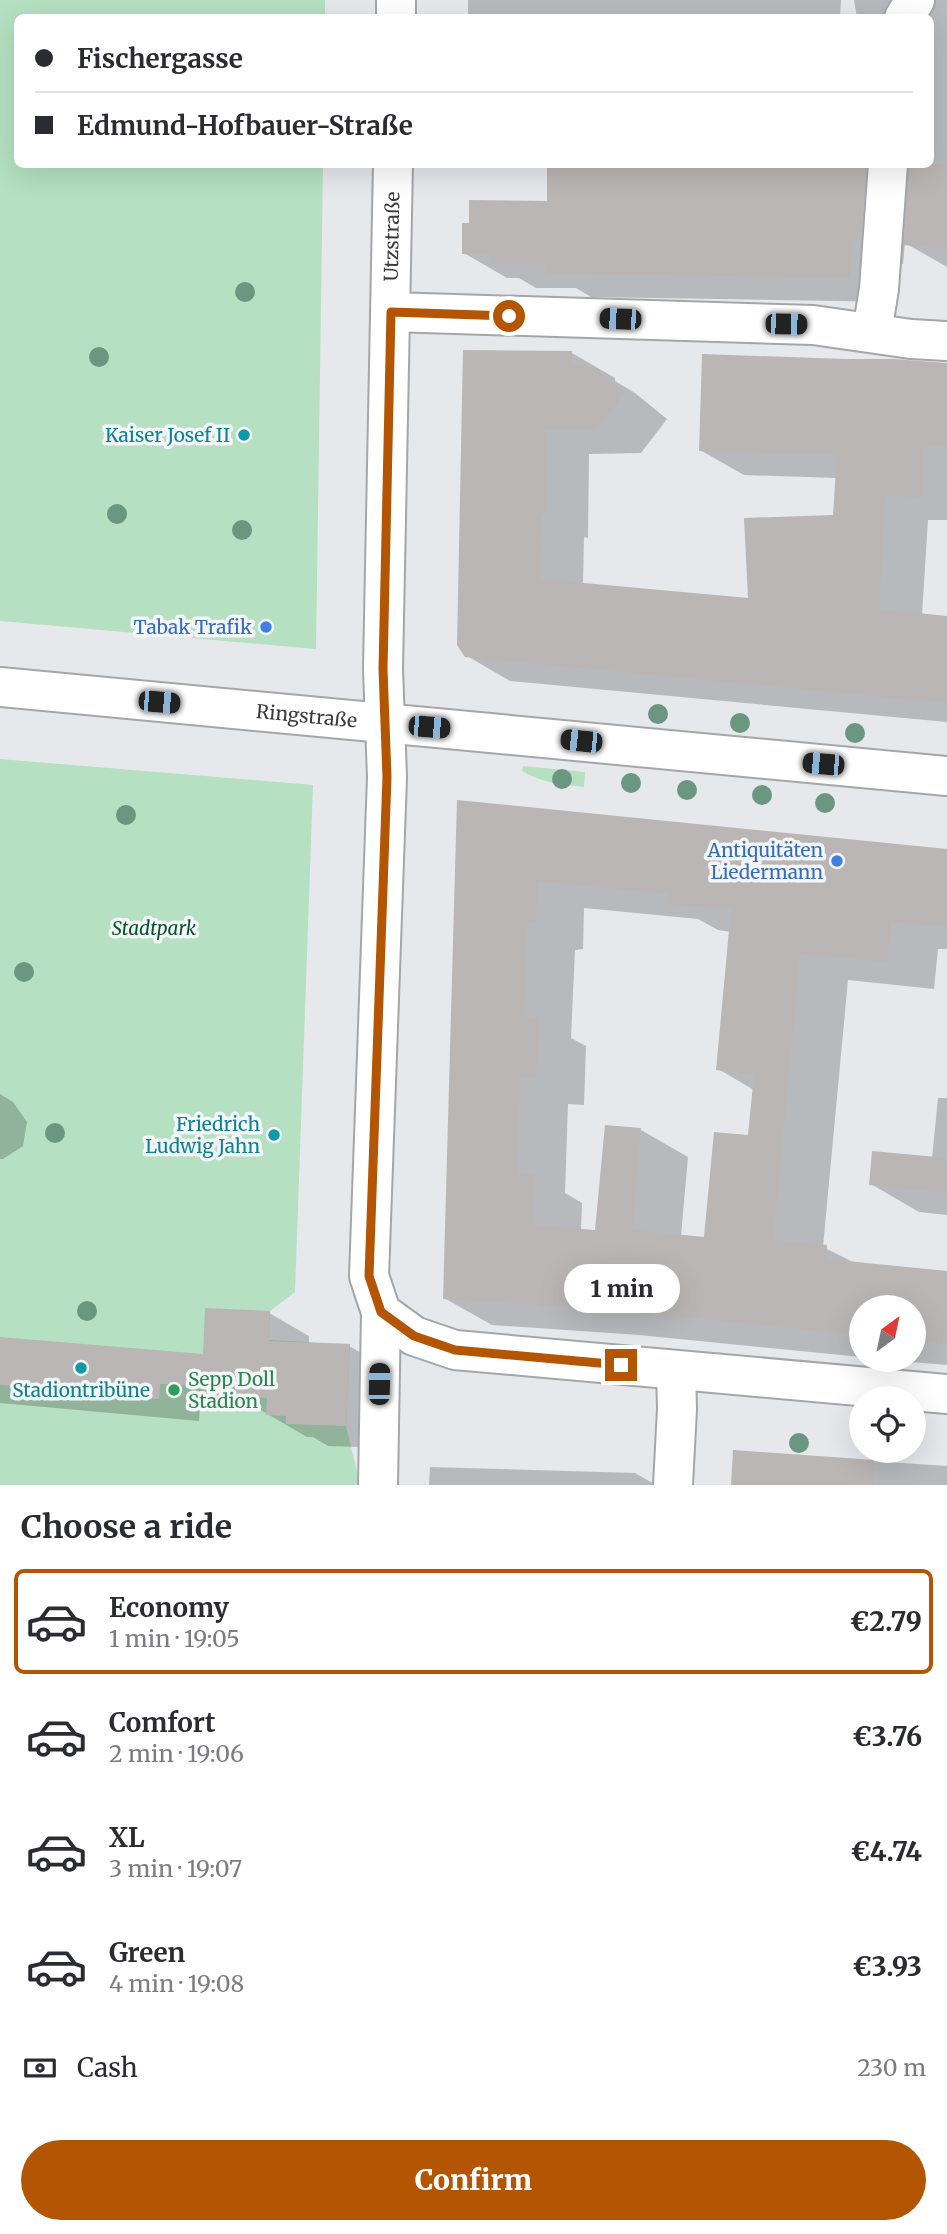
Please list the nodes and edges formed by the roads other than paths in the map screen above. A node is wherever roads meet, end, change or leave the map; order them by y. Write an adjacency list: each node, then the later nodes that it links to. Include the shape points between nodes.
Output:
1 (393, 168): 3 (street, Utzstraße)
2 (888, 168): 4 (street)
3 (391, 312): 4 (street, via 813,325); 7 (street, Utzstraße)
4 (872, 332): 5 (street)
5 (947, 341)
6 (0, 687): 7 (street, Ringstraße)
7 (385, 722): 8 (street, Ringstraße); 9 (street, Utzstraße, via 387,777 369,1276)
8 (947, 776)
9 (381, 1312): 10 (street, via 414,1336 455,1350); 12 (street, Utzstraße)
10 (676, 1370): 11 (street); 13 (street)
11 (947, 1394)
12 (378, 1485)
13 (673, 1485)

